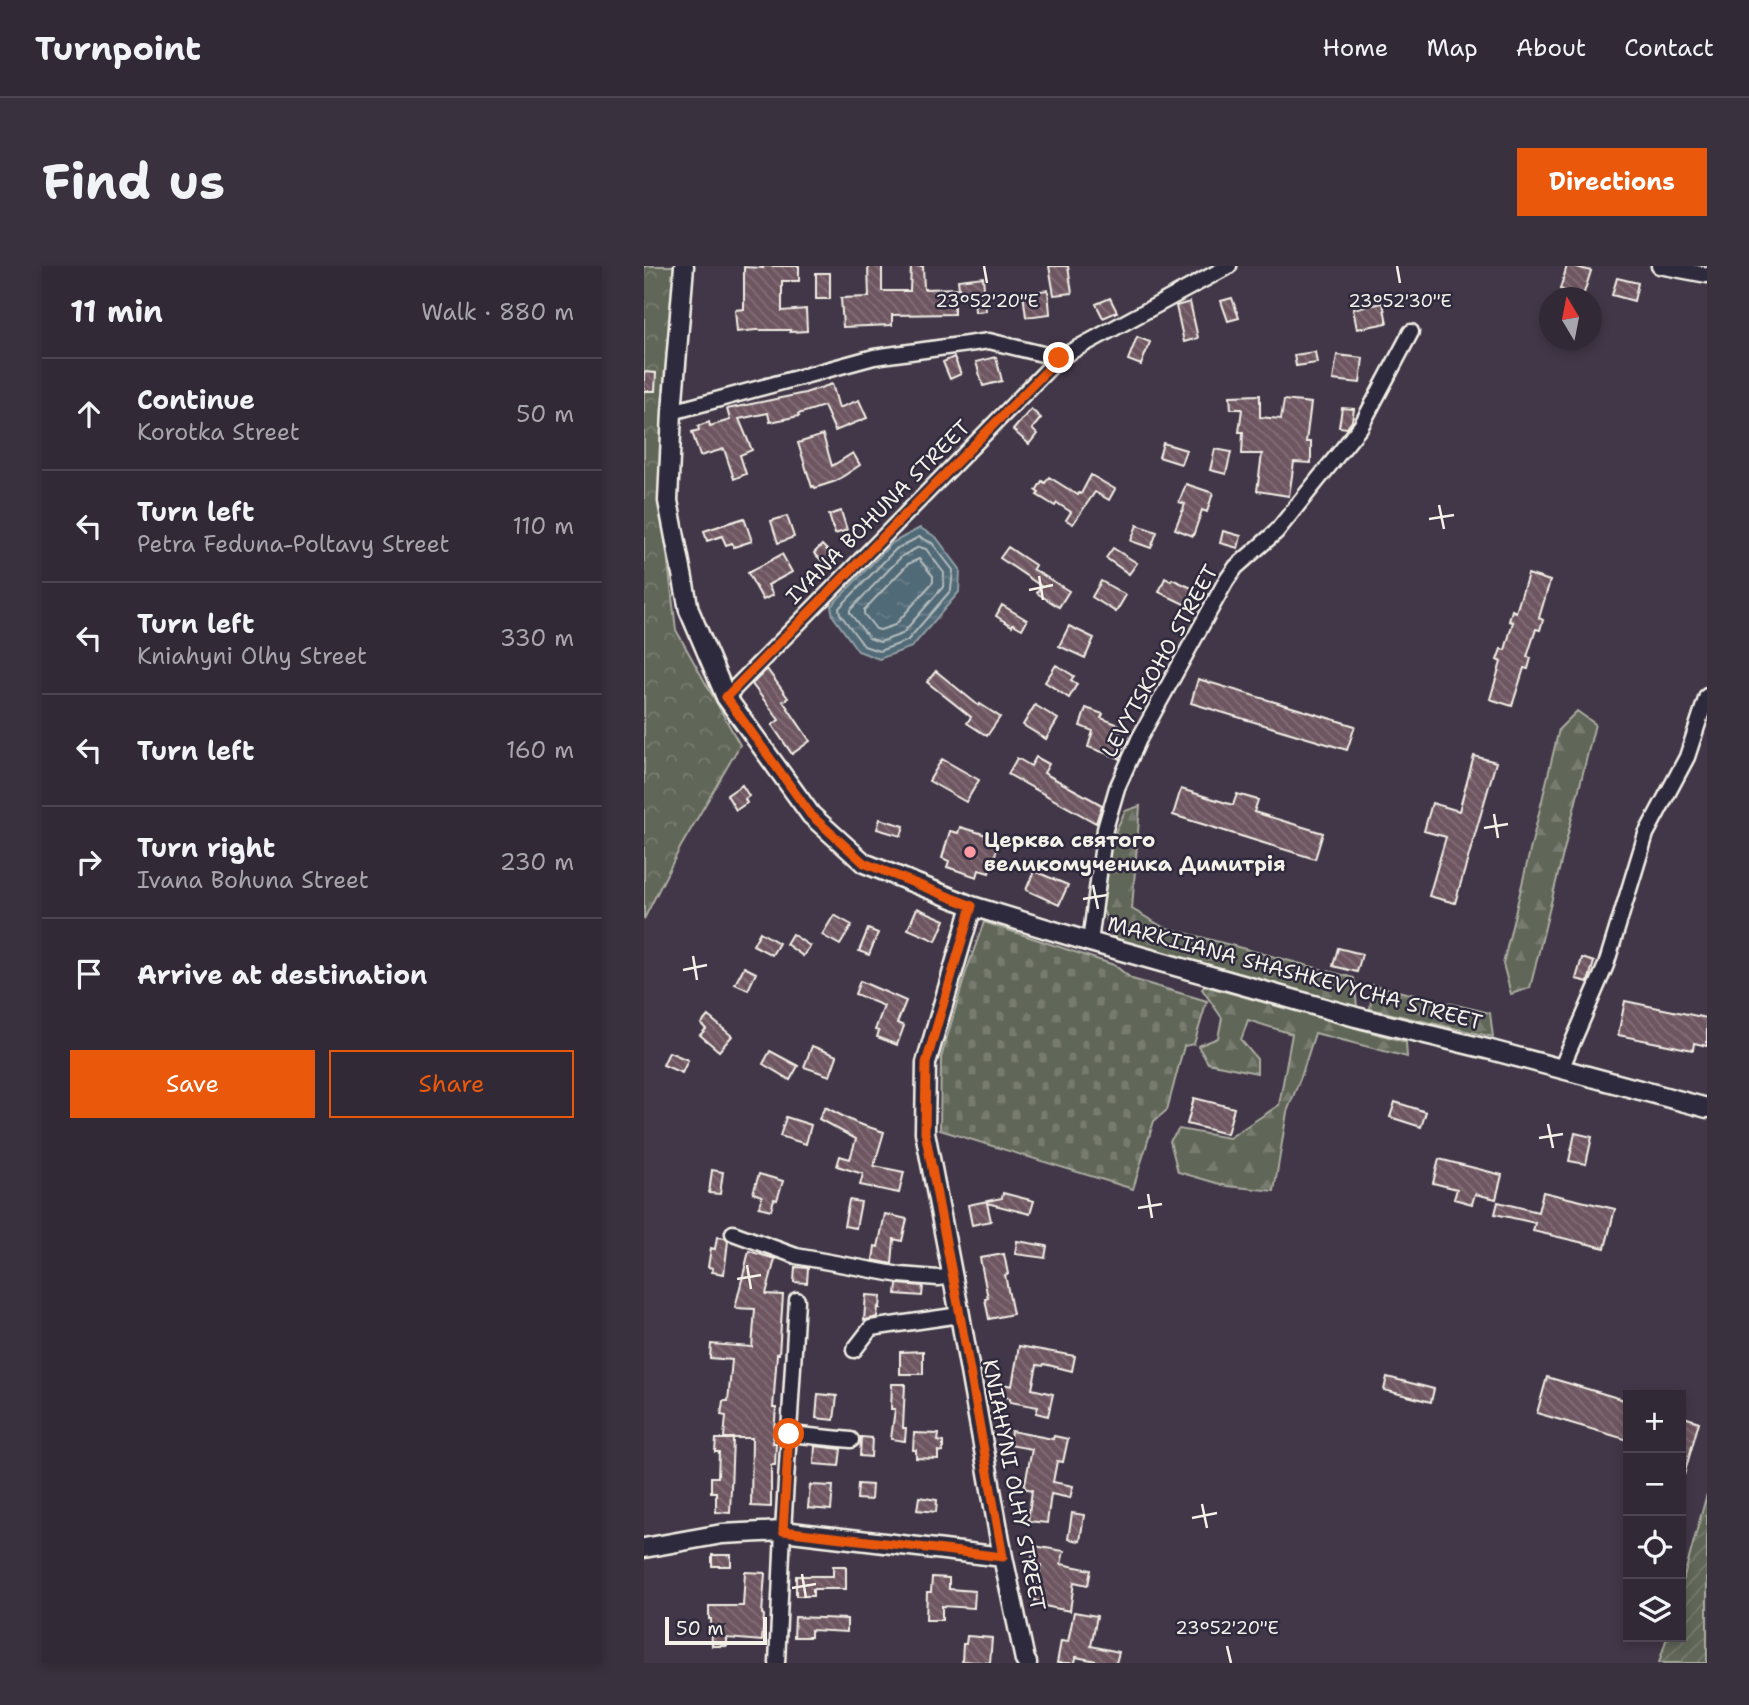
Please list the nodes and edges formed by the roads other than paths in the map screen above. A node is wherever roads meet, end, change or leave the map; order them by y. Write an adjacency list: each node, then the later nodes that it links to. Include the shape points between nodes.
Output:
1 (684, 266): 8 (street, MARKIIANA SHASHKEVYCHA STREET)
2 (1229, 266): 7 (street, IVANA BOHUNA STREET)
3 (1659, 266): 4 (street)
4 (1676, 268): 5 (street)
5 (1707, 275)
6 (1411, 332): 12 (street, LEVYTSKOHO STREET, via 1362,426 1276,532 1226,581 1139,739 1116,788 1105,830)
7 (1059, 358): 8 (street, via 989,341 874,357); 10 (street, IVANA BOHUNA STREET)
8 (672, 412): 10 (street, MARKIIANA SHASHKEVYCHA STREET, via 668,501 689,611)
9 (1707, 696): 13 (street, via 1687,757 1646,834 1606,965)
10 (726, 697): 11 (street, MARKIIANA SHASHKEVYCHA STREET, via 811,815 864,863)
11 (972, 906): 12 (street, MARKIIANA SHASHKEVYCHA STREET); 16 (street, KNIAHYNI OLHY STREET, via 926,1063 925,1132)
12 (1090, 942): 13 (street, MARKIIANA SHASHKEVYCHA STREET)
13 (1561, 1069): 14 (street, MARKIIANA SHASHKEVYCHA STREET)
14 (1707, 1108)
15 (733, 1233): 16 (street, via 796,1256 900,1275)
16 (953, 1276): 18 (street, KNIAHYNI OLHY STREET)
17 (797, 1300): 20 (street)
18 (960, 1315): 19 (street, via 871,1328); 24 (street, KNIAHYNI OLHY STREET)
19 (855, 1350)
20 (789, 1434): 21 (street); 22 (street)
21 (851, 1440)
22 (783, 1531): 23 (street, via 722,1534); 24 (street); 25 (street)
23 (644, 1548)
24 (1003, 1557): 26 (street, KNIAHYNI OLHY STREET)
25 (777, 1663)
26 (1027, 1663)

